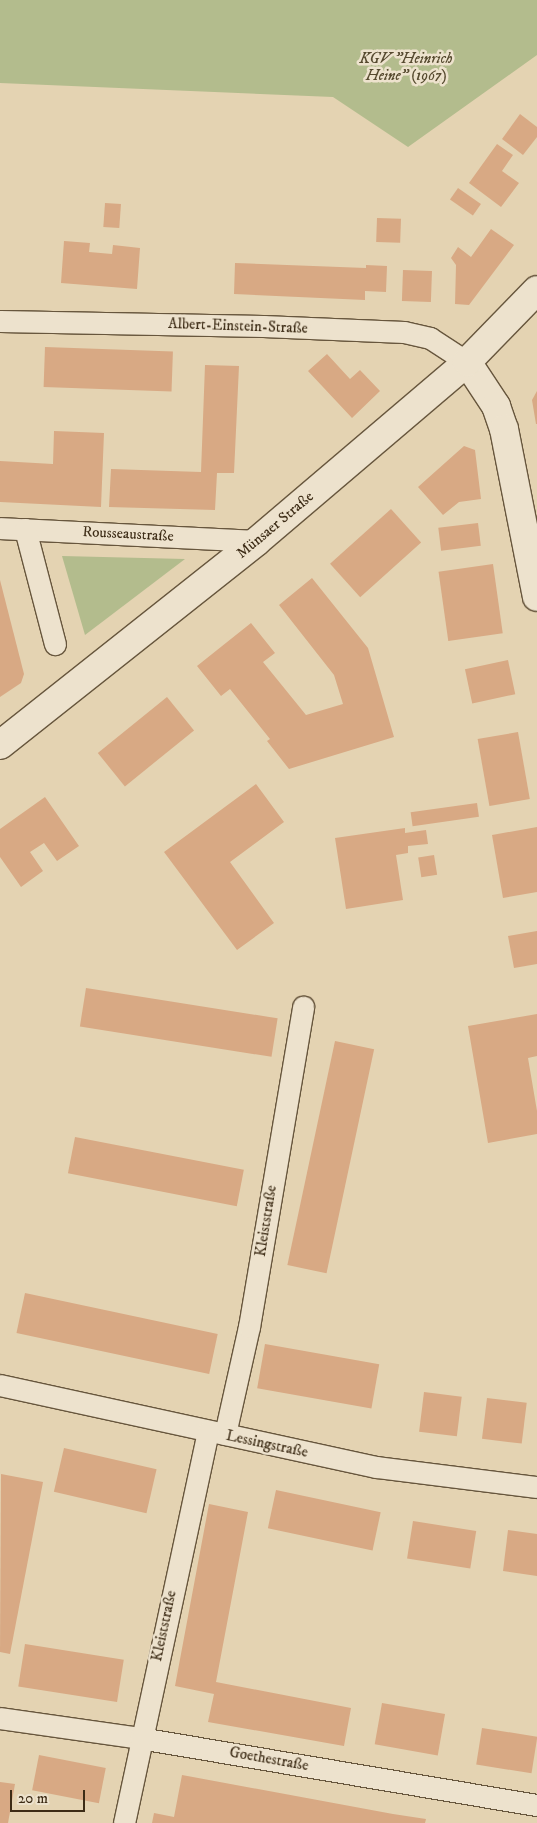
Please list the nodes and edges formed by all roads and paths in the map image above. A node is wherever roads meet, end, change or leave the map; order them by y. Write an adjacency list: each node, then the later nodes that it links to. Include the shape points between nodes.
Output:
1 (537, 290): 3 (street, Münsaer Straße)
2 (0, 321): 3 (street, Albert-Einstein-Straße, via 404,332 430,338)
3 (468, 362): 6 (street, Münsaer Straße); 7 (street, via 496,406 504,429)
4 (0, 528): 5 (street, Rousseaustraße)
5 (25, 529): 6 (street, Rousseaustraße); 8 (street)
6 (256, 541): 9 (street, Münsaer Straße)
7 (537, 597)
8 (55, 644)
9 (0, 745)
10 (302, 1007): 12 (street, Kleiststraße, via 248,1326)
11 (0, 1385): 12 (street, Lessingstraße)
12 (217, 1432): 13 (street, Lessingstraße, via 376,1467); 15 (street, Kleiststraße)
13 (537, 1487)
14 (0, 1718): 15 (street, Goethestraße)
15 (140, 1738): 16 (street, Goethestraße); 17 (street, Kleiststraße)
16 (537, 1805)
17 (124, 1823)

